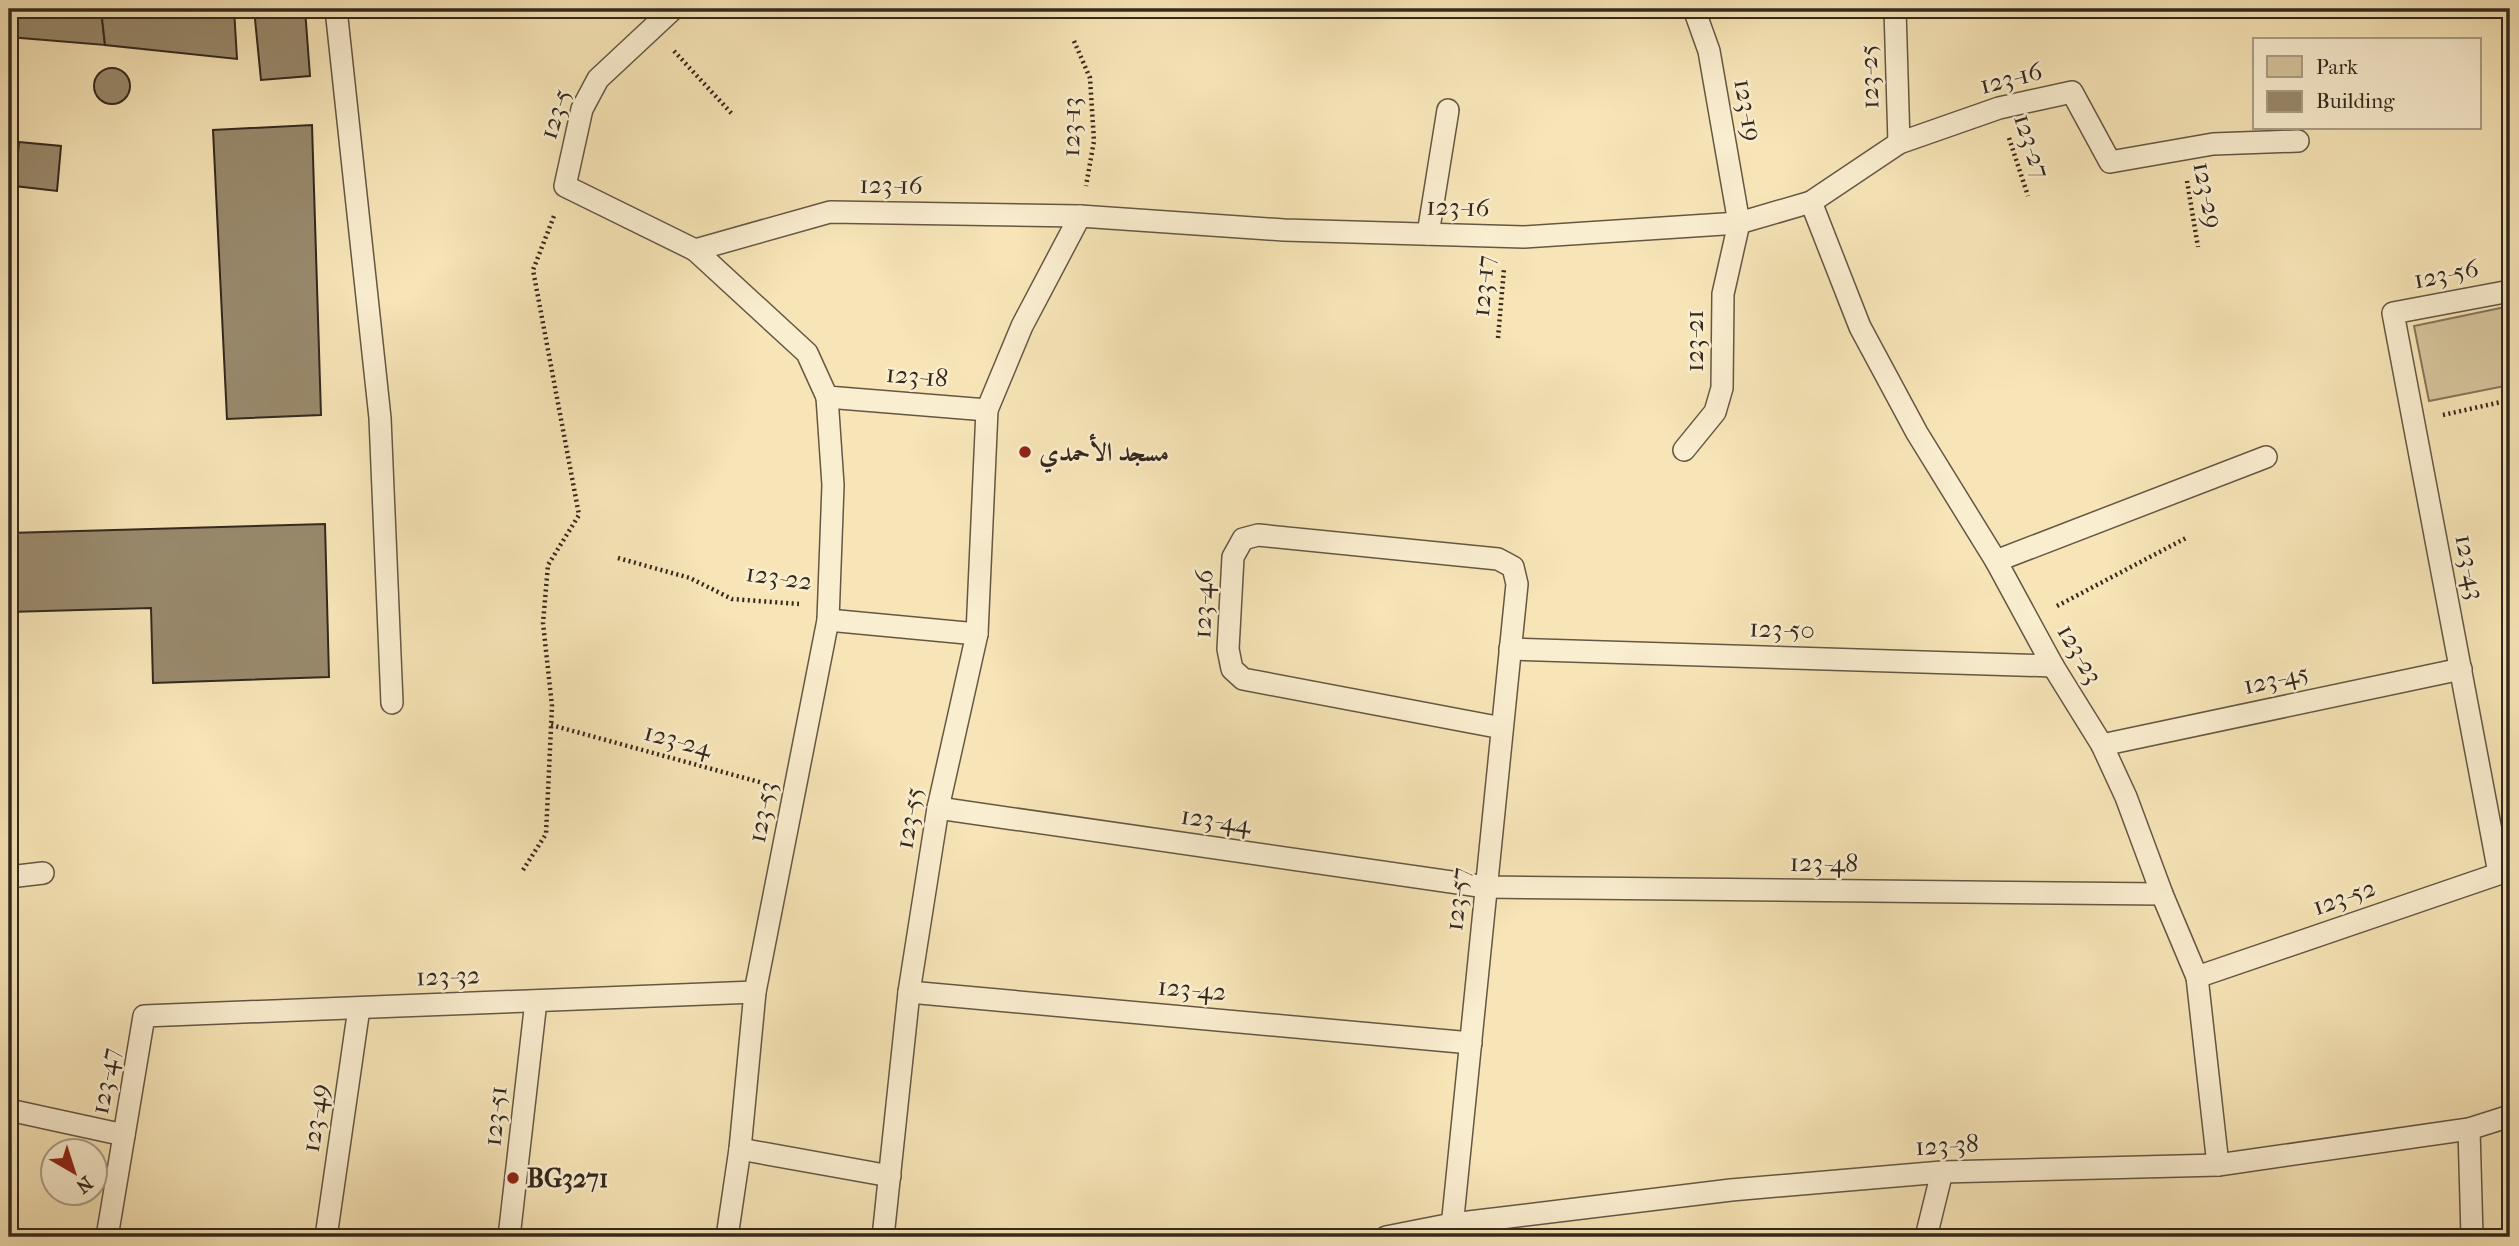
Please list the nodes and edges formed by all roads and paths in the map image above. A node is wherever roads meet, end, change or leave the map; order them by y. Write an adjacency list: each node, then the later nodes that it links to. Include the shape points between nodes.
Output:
1 (336, 9): 41 (lane, via 380,418)
2 (673, 9): 5 (lane, 123-5)
3 (1694, 9): 17 (lane, 123-19, via 1709,51)
4 (1895, 9): 11 (lane, 123-25)
5 (652, 28): 9 (path); 13 (lane, 123-5, via 598,79 582,109)
6 (1074, 41): 16 (path, 123-13, via 1090,78 1094,141)
7 (1999, 108): 11 (lane, 123-16); 12 (lane, 123-16, via 2072,92 2110,162); 14 (path, 123-27)
8 (1448, 110): 18 (lane)
9 (733, 115)
10 (2298, 141): 12 (lane, 123-16)
11 (1899, 144): 15 (lane, 123-16)
12 (2180, 150): 20 (path, 123-29)
13 (565, 186): 21 (lane); 42 (path, via 533,270 579,516 548,565 543,623)
14 (2028, 196)
15 (1811, 202): 17 (lane, 123-16); 33 (lane, 123-23, via 1860,327 1917,433)
16 (1080, 216): 18 (lane, 123-16); 21 (lane, 123-16, via 830,212); 27 (lane, via 1022,326)
17 (1739, 223): 19 (lane, 123-16); 29 (lane, 123-21, via 1723,293 1722,388 1715,412)
18 (1428, 234): 19 (lane, 123-16)
19 (1506, 236): 24 (path, 123-17)
20 (2198, 247)
21 (695, 250): 25 (lane, via 807,354)
22 (2510, 291): 23 (lane, 123-56)
23 (2393, 313): 28 (lane, 123-43)
24 (1498, 338)
25 (827, 397): 27 (lane, 123-18); 35 (lane, 123-53, via 833,485)
26 (2510, 400): 28 (path)
27 (987, 410): 37 (lane, 123-55)
28 (2413, 422): 40 (lane, 123-43)
29 (1684, 450)
30 (2266, 457): 33 (lane)
31 (2186, 538): 36 (path)
32 (618, 558): 35 (path, 123-22, via 690,578 732,599 813,605)
33 (1996, 561): 36 (lane, 123-23)
34 (1513, 567): 38 (lane, 123-57, via 1517,584); 43 (lane, 123-46, via 1498,559 1258,535 1243,539 1233,558 1228,649 1232,669 1243,679)
35 (828, 620): 37 (lane, 123-22); 45 (lane, 123-53)
36 (2029, 621): 39 (lane, 123-23)
37 (977, 634): 46 (lane, 123-55)
38 (1510, 649): 39 (lane, 123-50); 43 (lane, 123-57)
39 (2053, 666): 44 (lane, 123-23)
40 (2461, 669): 44 (lane, 123-45); 48 (lane, 123-43)
41 (392, 703)
42 (551, 725): 45 (path, 123-24); 47 (path, via 546,834)
43 (1502, 729): 51 (lane, 123-57)
44 (2102, 745): 52 (lane, 123-23)
45 (794, 791): 54 (lane, 123-53)
46 (937, 808): 51 (lane, 123-44); 55 (lane, 123-55)
47 (523, 870)
48 (2505, 872): 53 (lane, 123-52)
49 (43, 873): 50 (lane)
50 (9, 877)
51 (1486, 887): 52 (lane, 123-48); 59 (lane, 123-57)
52 (2162, 894): 53 (lane, 123-23)
53 (2197, 976): 65 (lane, 123-23)
54 (755, 992): 56 (lane, 123-32); 64 (lane, 123-53)
55 (909, 992): 59 (lane, 123-42); 67 (lane, 123-55)
56 (536, 1001): 57 (lane, 123-32); 71 (lane, 123-51)
57 (359, 1007): 58 (lane, 123-32); 70 (lane, 123-49)
58 (144, 1016): 63 (lane, 123-47)
59 (1471, 1043): 68 (lane, 123-57)
60 (9, 1110): 63 (lane)
61 (2510, 1116): 62 (lane, 123-38)
62 (2469, 1129): 65 (lane, 123-38); 76 (lane)
63 (124, 1135): 69 (lane, 123-47)
64 (740, 1149): 67 (lane); 72 (lane, 123-53)
65 (2218, 1165): 66 (lane, 123-38)
66 (1942, 1172): 68 (lane, 123-38, via 1731,1191); 75 (lane)
67 (890, 1176): 73 (lane, 123-55)
68 (1452, 1231): 74 (lane, 123-38)
69 (107, 1237)
70 (326, 1237)
71 (509, 1237)
72 (727, 1237)
73 (883, 1237)
74 (1386, 1237)
75 (1926, 1237)
76 (2472, 1237)

